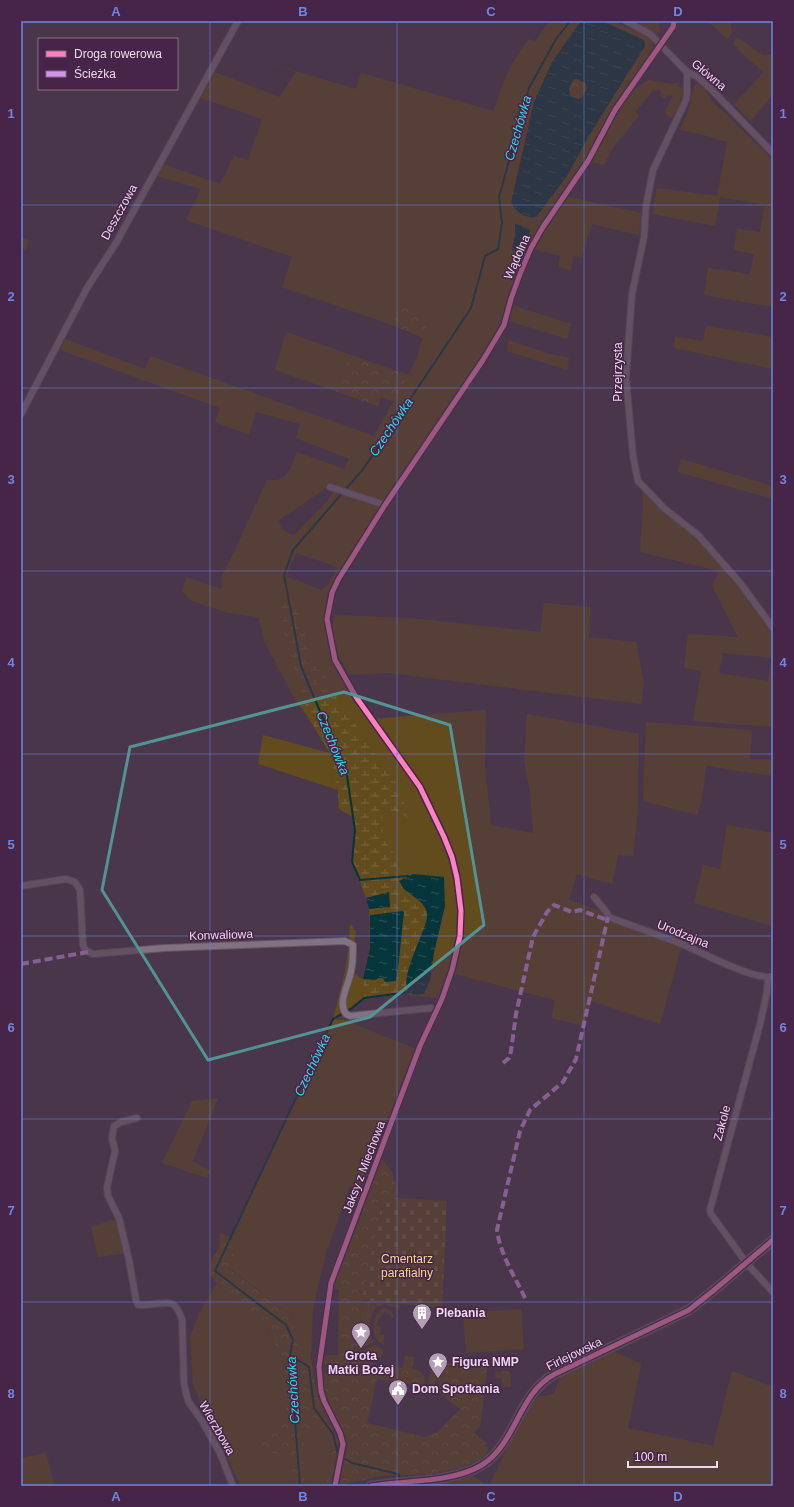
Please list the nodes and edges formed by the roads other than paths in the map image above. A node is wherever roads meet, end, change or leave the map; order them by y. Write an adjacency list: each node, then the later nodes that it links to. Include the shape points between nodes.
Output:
1 (238, 21): 7 (street, Deszczowa, via 121,234 87,288)
2 (626, 21): 4 (street, Główna, via 650,34)
3 (674, 21): 4 (street, Wądolna, via 673,27)
4 (661, 44): 5 (street, Główna); 8 (street, Wądolna, via 615,110 588,161 542,227 520,274 504,325 385,505)
5 (687, 72): 6 (street, Główna, via 710,88); 9 (street, Przejrzysta, via 686,100 654,170 632,294 626,378 633,456 638,481 665,509 698,535 741,584)
6 (773, 153)
7 (21, 414)
8 (330, 487)
9 (773, 628)
10 (452, 857): 14 (street, Jaksy z Miechowa, via 460,899 460,936 452,970)
11 (21, 886): 14 (street, Konwaliowa, via 66,880 75,882 80,890 83,945 88,952 97,954 164,948 345,941 353,945 351,972 342,1006 346,1014 350,1016 431,1008)
12 (594, 897): 13 (street, Urodzajna, via 608,912 608,916 682,944 740,970)
13 (771, 977): 17 (street, Zakole, via 710,1210)
14 (437, 1010): 21 (street, Jaksy z Miechowa, via 420,1046 331,1283 319,1357 319,1381 324,1401 343,1444)
15 (137, 1118): 20 (street, Wierzbowa, via 114,1126 112,1138 115,1151 107,1187 108,1196 119,1218 138,1305 167,1302 179,1309 182,1319 184,1384 188,1400 220,1453)
16 (773, 1240): 17 (street, Firlejowska)
17 (747, 1262): 18 (street); 19 (street, Firlejowska, via 686,1312 542,1381 508,1436 481,1465 465,1472)
18 (773, 1292)
19 (390, 1485): 22 (street, Firlejowska)
20 (233, 1486)
21 (335, 1486)
22 (371, 1486)

